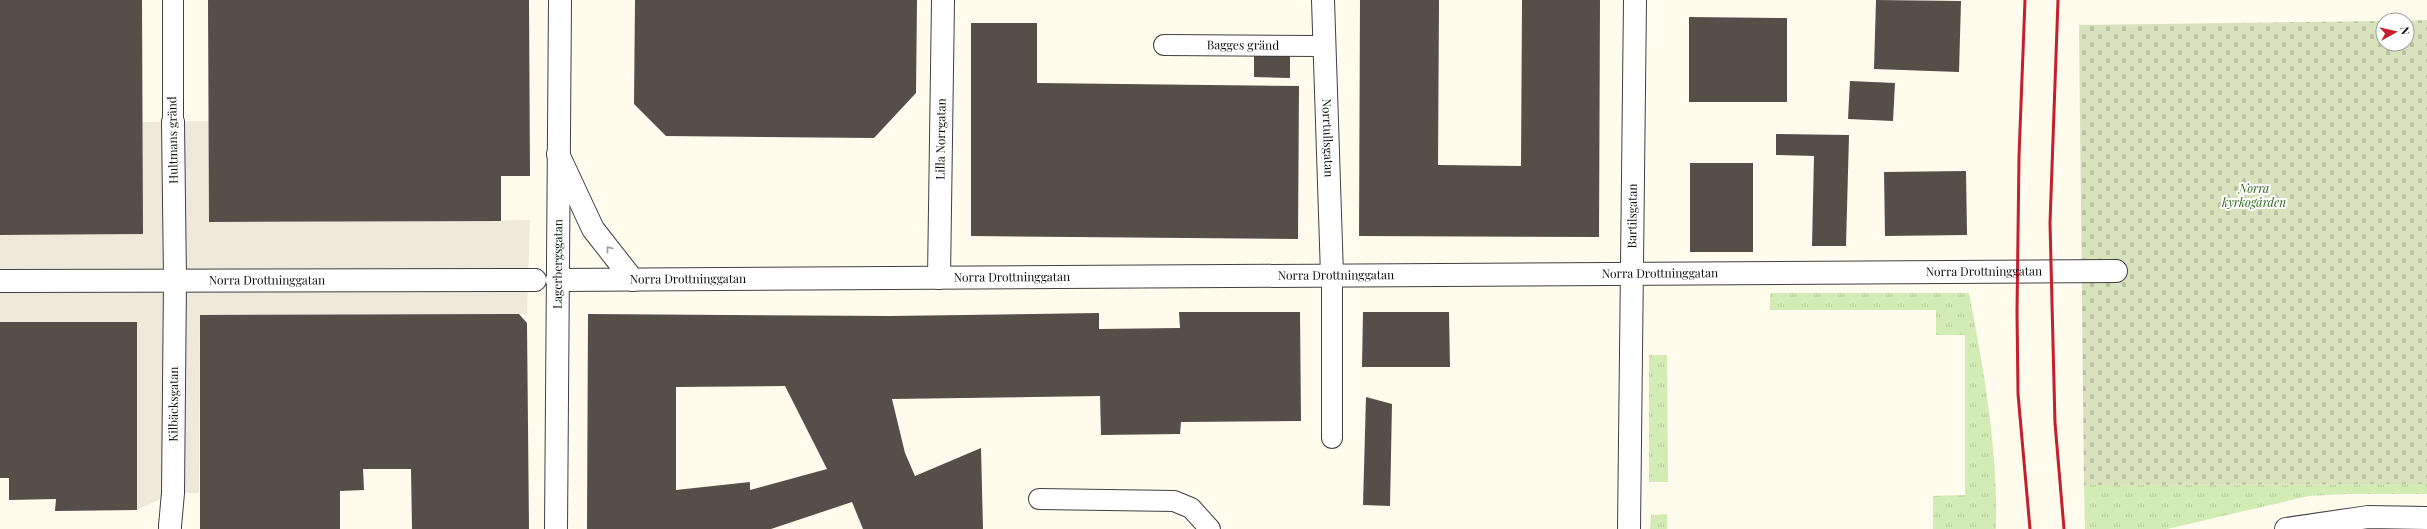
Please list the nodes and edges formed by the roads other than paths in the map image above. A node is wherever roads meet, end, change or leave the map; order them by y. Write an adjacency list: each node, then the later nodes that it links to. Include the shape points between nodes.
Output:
1 (173, 0): 8 (lane, Hultmans gränd)
2 (560, 0): 9 (street, Lagerbergsgatan)
3 (943, 0): 13 (street, Lilla Norrgatan)
4 (1323, 0): 7 (street, Norrtullsgatan)
5 (1635, 0): 11 (street, Bartilsgatan)
6 (1164, 45): 7 (lane, Bagges gränd)
7 (1323, 46): 12 (street, Norrtullsgatan)
8 (173, 122): 14 (street, Hultmans gränd)
9 (558, 154): 16 (street, Lagerbergsgatan); 17 (street, one-way to 9, via 593,230)
10 (2116, 271): 11 (street, Norra Drottninggatan)
11 (1632, 274): 12 (street, Norra Drottninggatan); 25 (street, Bartilsgatan)
12 (1332, 275): 13 (street, Norra Drottninggatan); 19 (lane)
13 (939, 278): 17 (street, Norra Drottninggatan)
14 (175, 280): 15 (street, Norra Drottninggatan); 18 (street, Norra Drottninggatan); 22 (street, Kilbäcksgatan, via 173,493)
15 (535, 280)
16 (557, 280): 17 (street, Norra Drottninggatan); 23 (street, Lagerbergsgatan)
17 (632, 280)
18 (0, 281)
19 (1332, 438)
20 (1039, 499): 24 (lane, via 1174,501 1191,508)
21 (2427, 518): 26 (street, via 2368,517)
22 (170, 528)
23 (556, 529)
24 (1210, 529)
25 (1629, 529)
26 (2286, 529)

